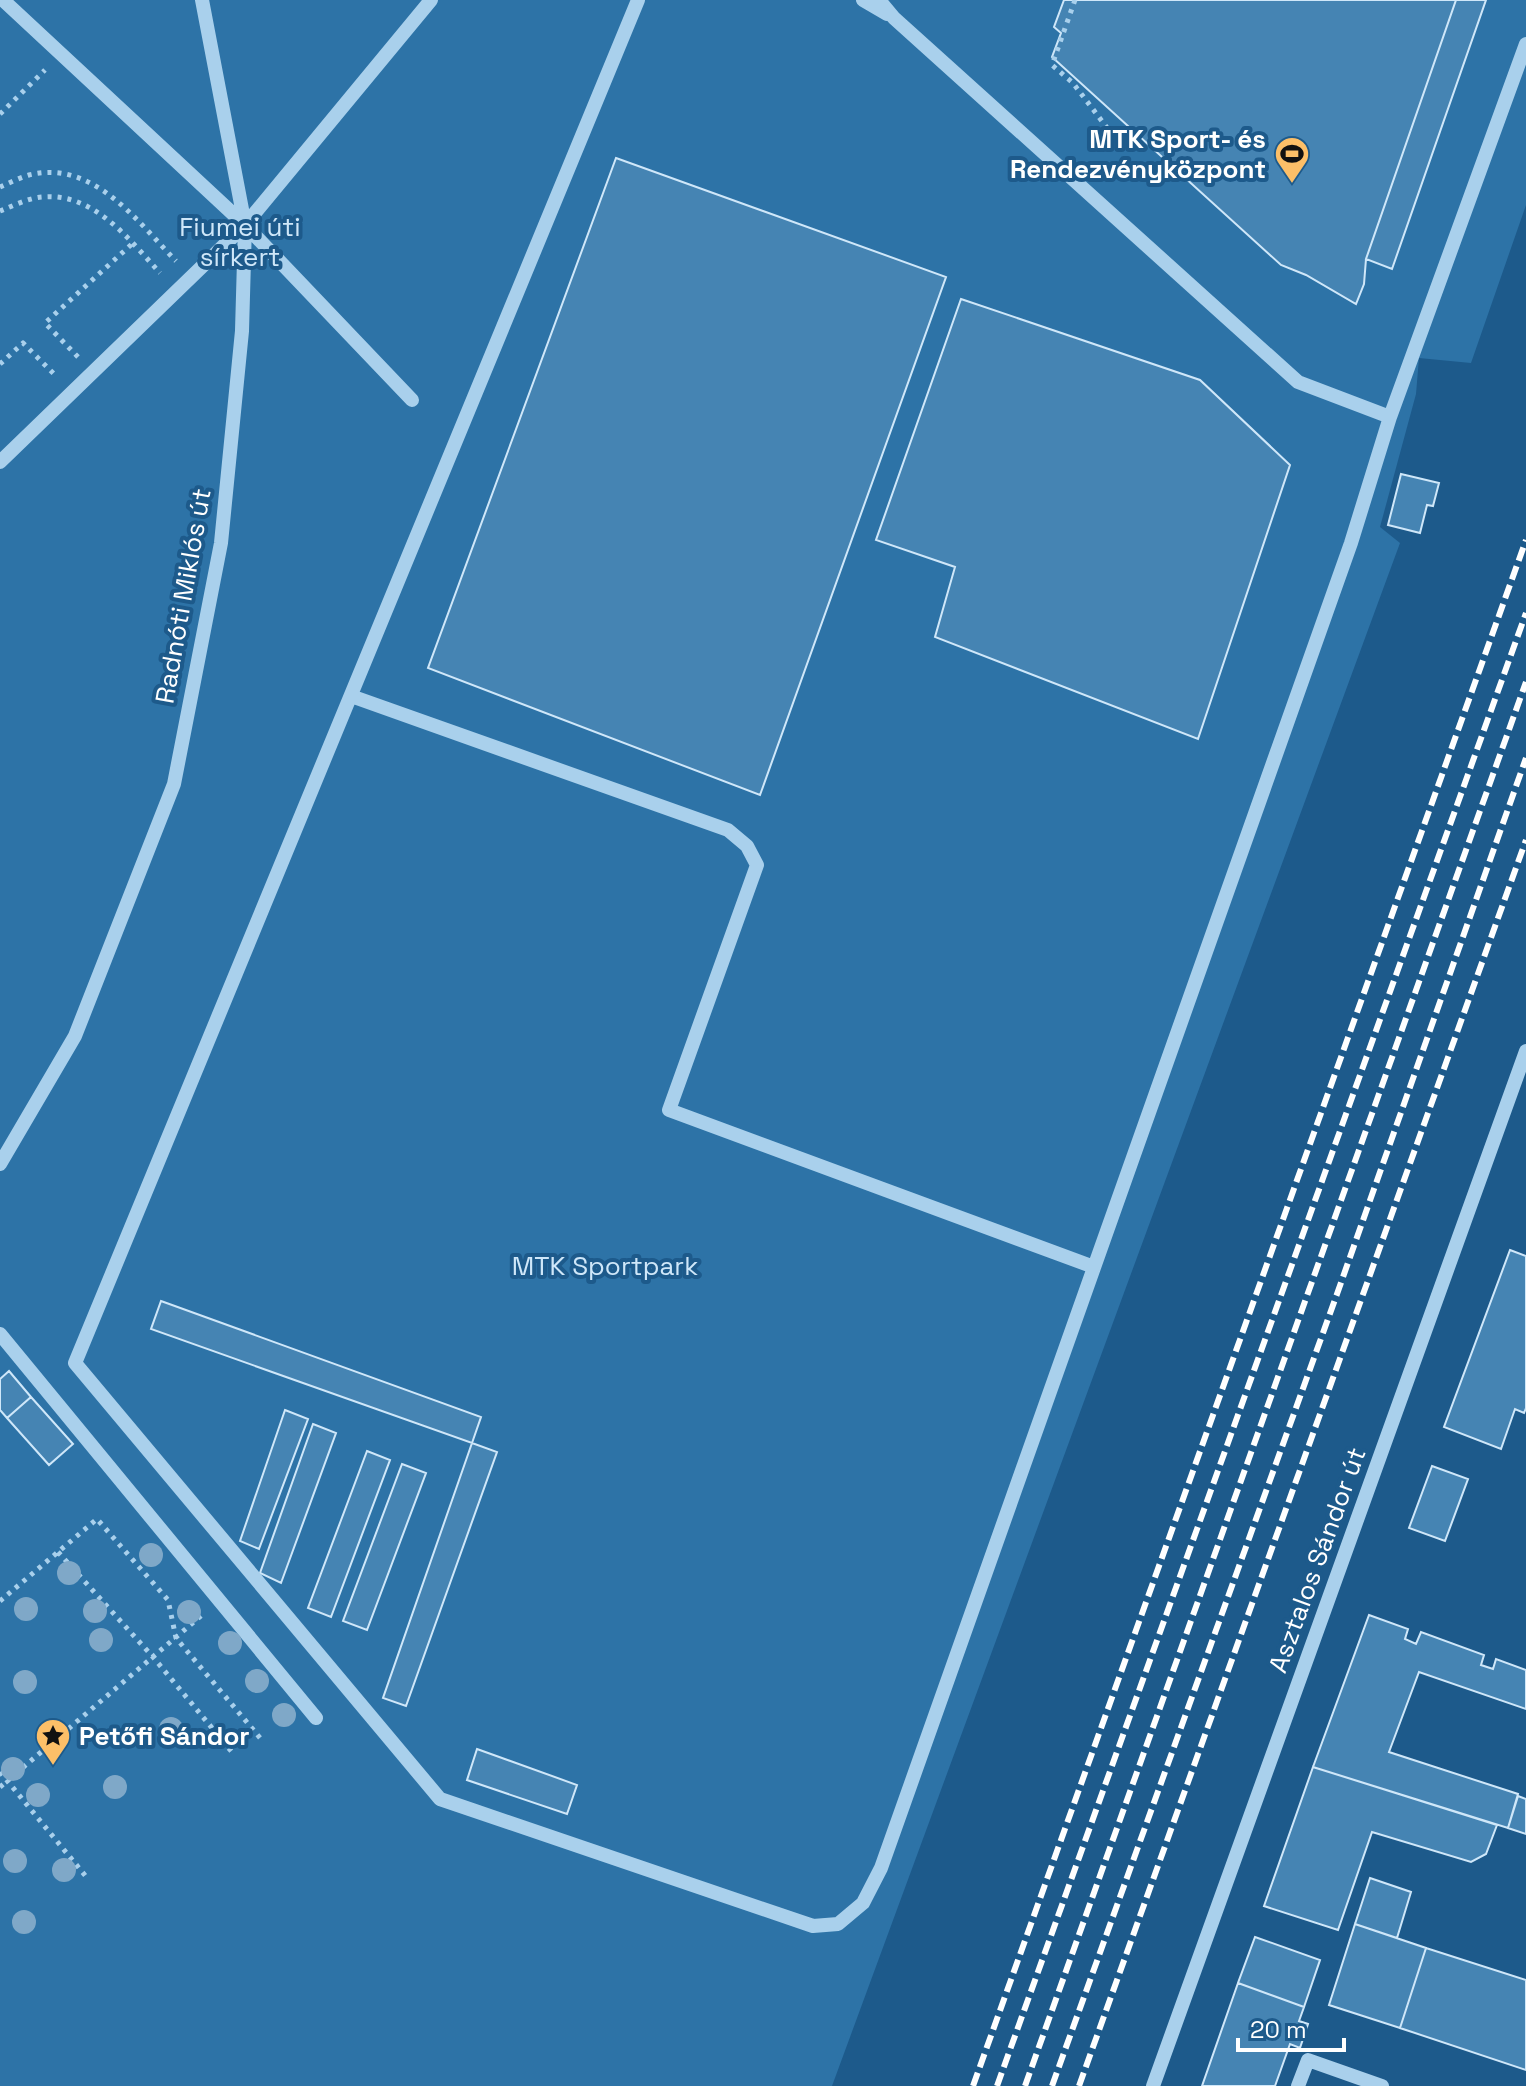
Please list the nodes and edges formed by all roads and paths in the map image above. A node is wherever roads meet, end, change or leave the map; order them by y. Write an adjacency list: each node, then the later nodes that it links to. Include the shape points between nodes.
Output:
1 (3, 0): 12 (street)
2 (202, 0): 17 (street, Radnóti Miklós út)
3 (431, 0): 17 (street)
4 (638, 0): 10 (street)
5 (651, 0): 10 (street)
6 (863, 0): 9 (street)
7 (879, 0): 9 (street)
8 (1075, 0): 14 (path, via 1052,65 1073,83)
9 (894, 18): 25 (street, via 1298,382)
10 (630, 24): 27 (street)
11 (1526, 44): 25 (street)
12 (61, 54): 13 (path); 17 (street)
13 (0, 114)
14 (1114, 137)
15 (0, 187): 19 (path, via 31,175 65,174 87,181 112,195)
16 (0, 211): 18 (path, via 40,196 69,198 94,209)
17 (245, 225): 19 (street); 24 (street); 29 (street, Radnóti Miklós út, via 242,331 221,543 174,784 75,1036)
18 (133, 243): 20 (path); 22 (path, via 45,323)
19 (192, 277): 20 (street)
20 (177, 291): 22 (street)
21 (0, 364): 23 (path, via 23,343)
22 (93, 373): 23 (street)
23 (72, 393): 26 (street)
24 (412, 400)
25 (1390, 417): 30 (street, via 1346,558)
26 (0, 462)
27 (351, 696): 30 (street, via 728,830 747,846 757,865 669,1110); 30 (street, via 75,1363 440,1799 813,1926 838,1924 863,1903 881,1868)
28 (1526, 1051): 44 (street, Asztalos Sándor út)
29 (0, 1164)
30 (1094, 1267)
31 (0, 1334): 34 (street)
32 (58, 1552): 33 (path); 35 (path, via 97,1519 168,1600); 36 (path)
33 (0, 1601)
34 (219, 1601): 35 (path); 37 (street)
35 (176, 1638): 36 (path); 38 (path)
36 (153, 1657): 39 (path); 41 (path)
37 (316, 1718)
38 (261, 1739)
39 (232, 1752)
40 (0, 1772): 41 (path)
41 (8, 1781): 42 (path); 43 (path)
42 (0, 1787)
43 (88, 1879)
44 (1153, 2086)
45 (1298, 2086): 46 (street, via 1308,2060)
46 (1382, 2086)

